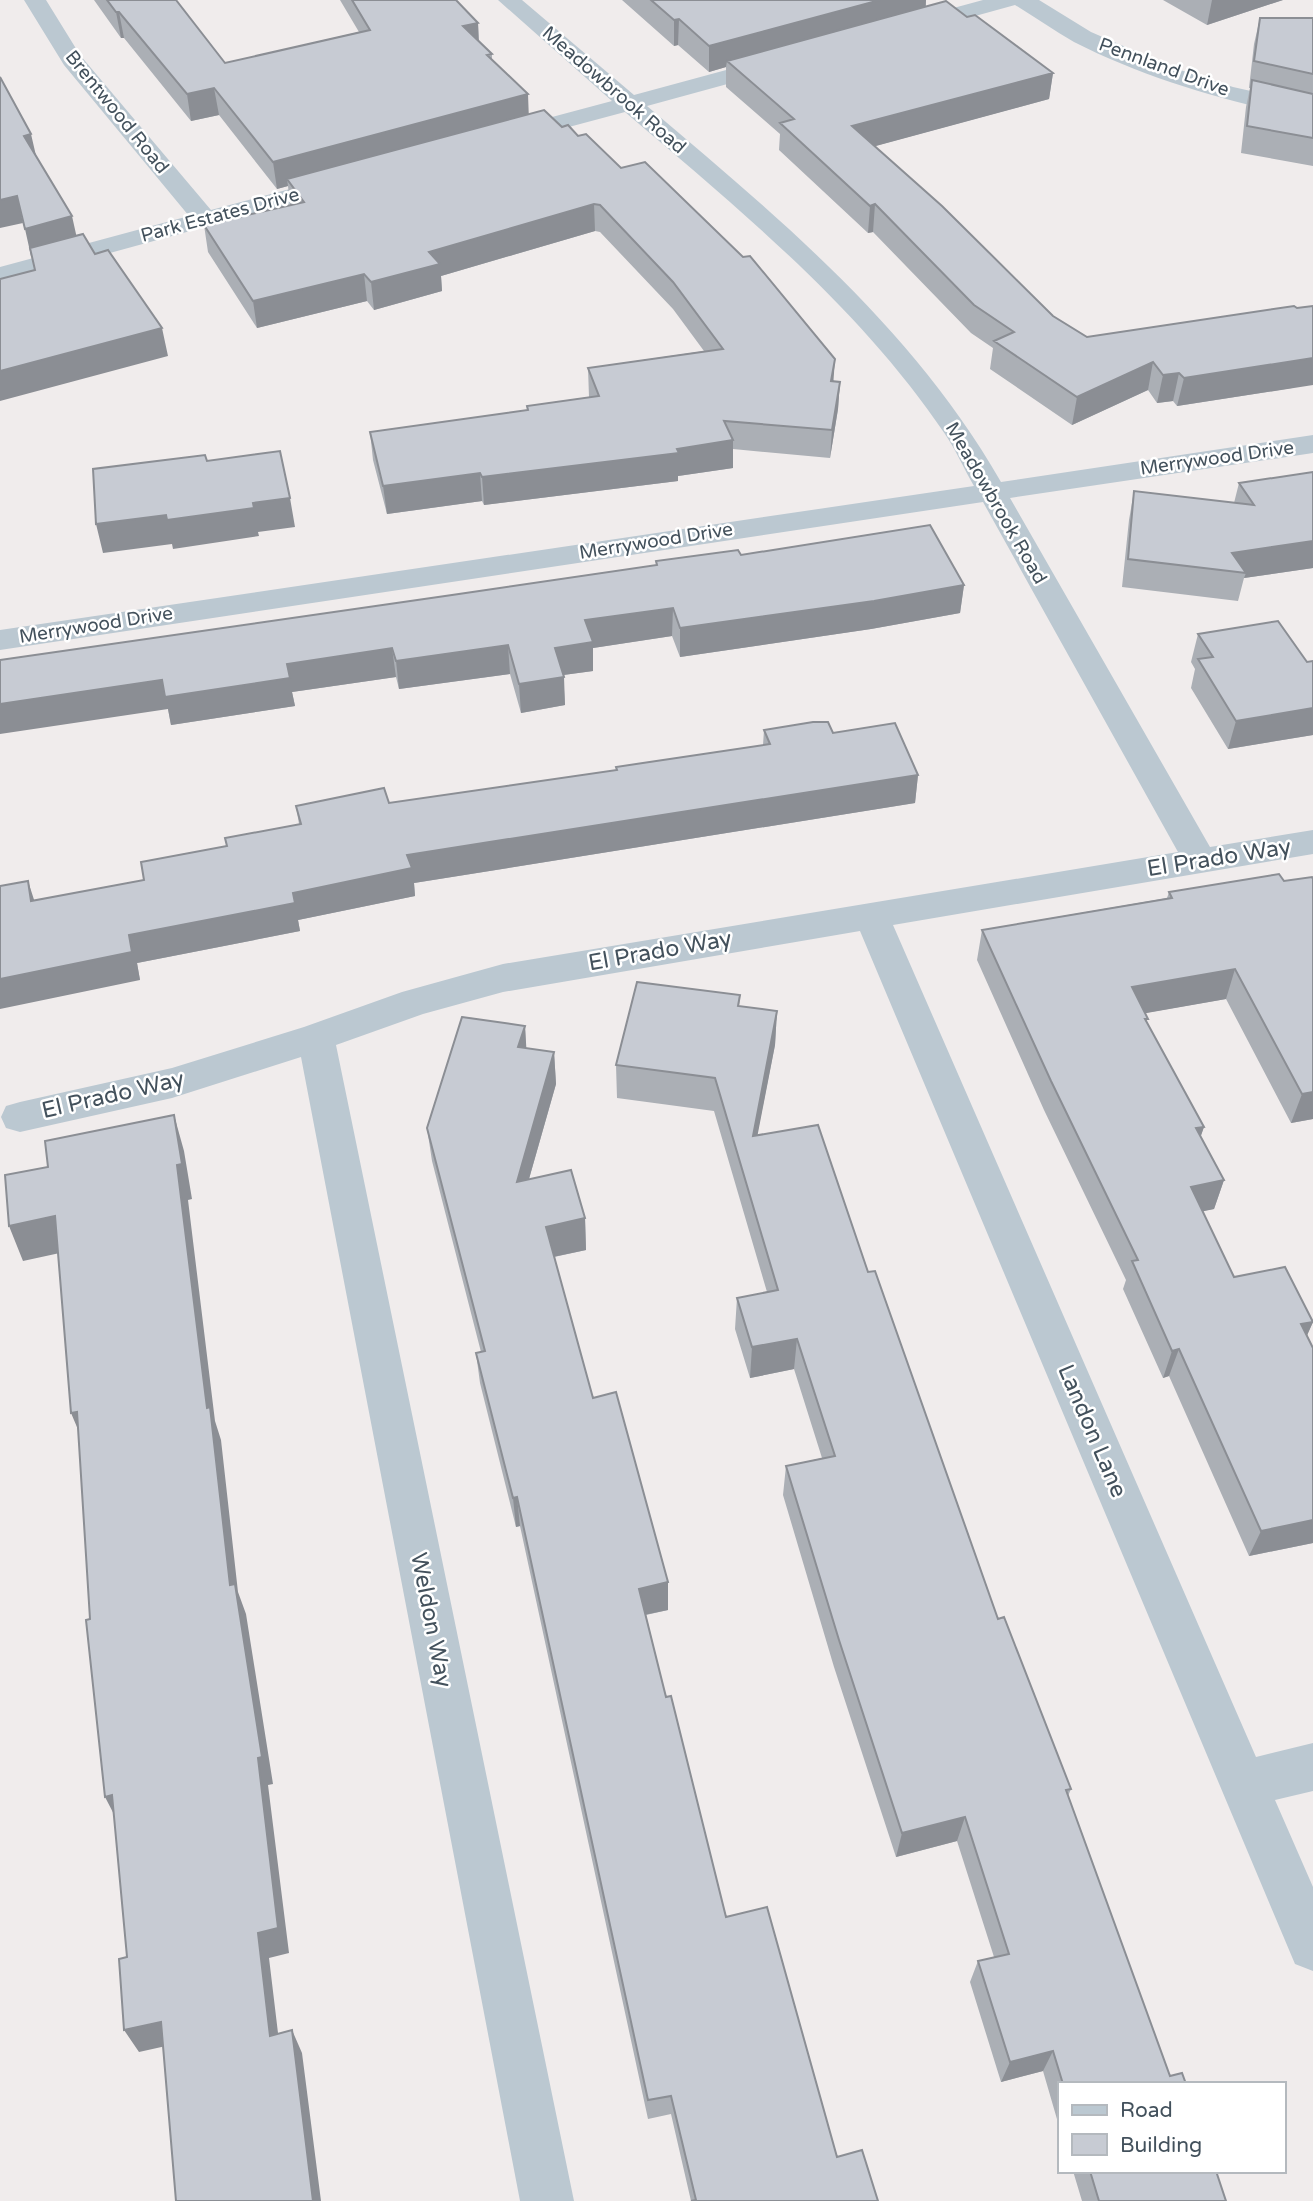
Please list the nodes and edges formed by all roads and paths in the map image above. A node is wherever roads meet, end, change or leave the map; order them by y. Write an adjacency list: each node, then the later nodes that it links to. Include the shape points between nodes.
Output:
1 (35, 0): 11 (street, Brentwood Road, via 72,60)
2 (509, 0): 7 (street, Meadowbrook Road)
3 (1008, 0): 5 (street)
4 (1023, 0): 8 (street, Pennland Drive, via 1082,36 1140,63 1232,93)
5 (891, 32)
6 (799, 57): 7 (street)
7 (629, 104): 9 (street); 14 (street, Meadowbrook Road, via 812,262 879,332 958,432)
8 (1313, 112)
9 (484, 143)
10 (364, 176): 11 (street, Park Estates Drive)
11 (205, 219): 12 (street, Park Estates Drive)
12 (0, 275)
13 (1313, 444): 14 (street, Merrywood Drive)
14 (990, 491): 15 (street, Merrywood Drive); 17 (street, Meadowbrook Road)
15 (0, 640)
16 (1313, 842): 17 (street, El Prado Way)
17 (1200, 861): 18 (street, El Prado Way)
18 (872, 915): 19 (street, El Prado Way, via 503,978 415,1002); 22 (street, Landon Lane)
19 (316, 1038): 20 (street, El Prado Way, via 172,1083); 24 (street, Weldon Way)
20 (20, 1117)
21 (1313, 1767): 22 (street)
22 (1243, 1784): 23 (street, Landon Lane)
23 (1313, 1946)
24 (547, 2201)

